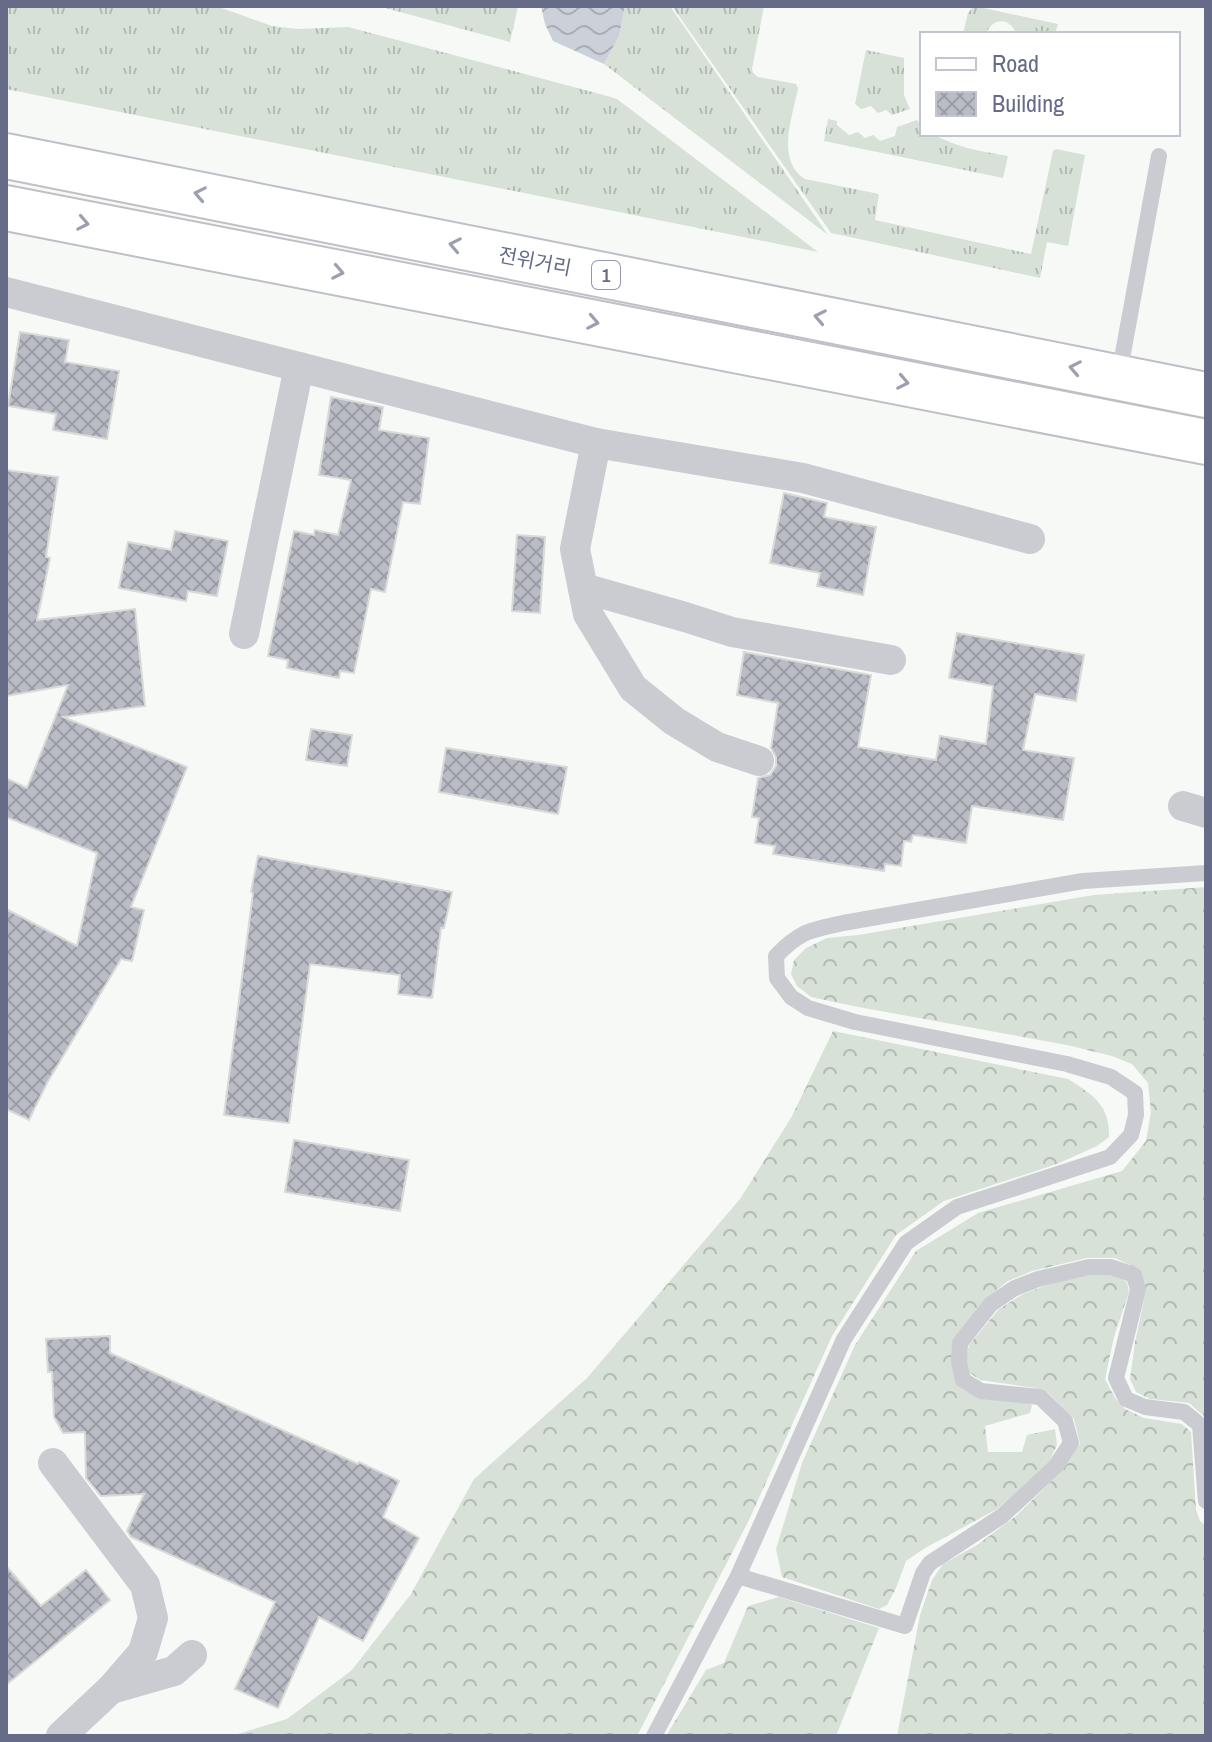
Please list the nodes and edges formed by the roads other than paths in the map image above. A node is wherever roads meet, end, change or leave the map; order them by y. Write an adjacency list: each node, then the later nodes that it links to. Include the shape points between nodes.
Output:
1 (6, 156): 6 (main road, 전위거리 / 1, one-way to 1)
2 (1159, 156): 6 (lane)
3 (6, 208): 8 (main road, one-way to 8)
4 (6, 292): 5 (street)
5 (299, 367): 9 (street); 12 (street)
6 (1119, 377): 7 (main road, 전위거리 / 1)
7 (1206, 395)
8 (1206, 442)
9 (596, 443): 10 (street, via 803,478); 11 (street, via 575,549)
10 (1030, 539)
11 (583, 588): 13 (street, via 732,632); 14 (street, via 588,614 633,688 717,747)
12 (244, 634)
13 (891, 660)
14 (759, 761)
15 (1206, 873): 18 (lane, via 1083,881 843,923 808,930 776,956 777,978 808,1008 1111,1077 1135,1093 1136,1115 1131,1135 1110,1157 957,1207 906,1243 844,1339)
16 (53, 1463): 20 (street, via 145,1585 153,1618 143,1652)
17 (1206, 1501): 18 (lane, via 1200,1425 1184,1412 1126,1399 1116,1378 1138,1290 1134,1275 1089,1267 1015,1288 991,1304 960,1343 963,1380 981,1391 1040,1397 1065,1421 1071,1443 1055,1467 1002,1516 930,1563 905,1626)
18 (738, 1576): 22 (lane)
19 (192, 1655): 20 (street, via 174,1671)
20 (111, 1689): 21 (street)
21 (61, 1736)
22 (654, 1736)

